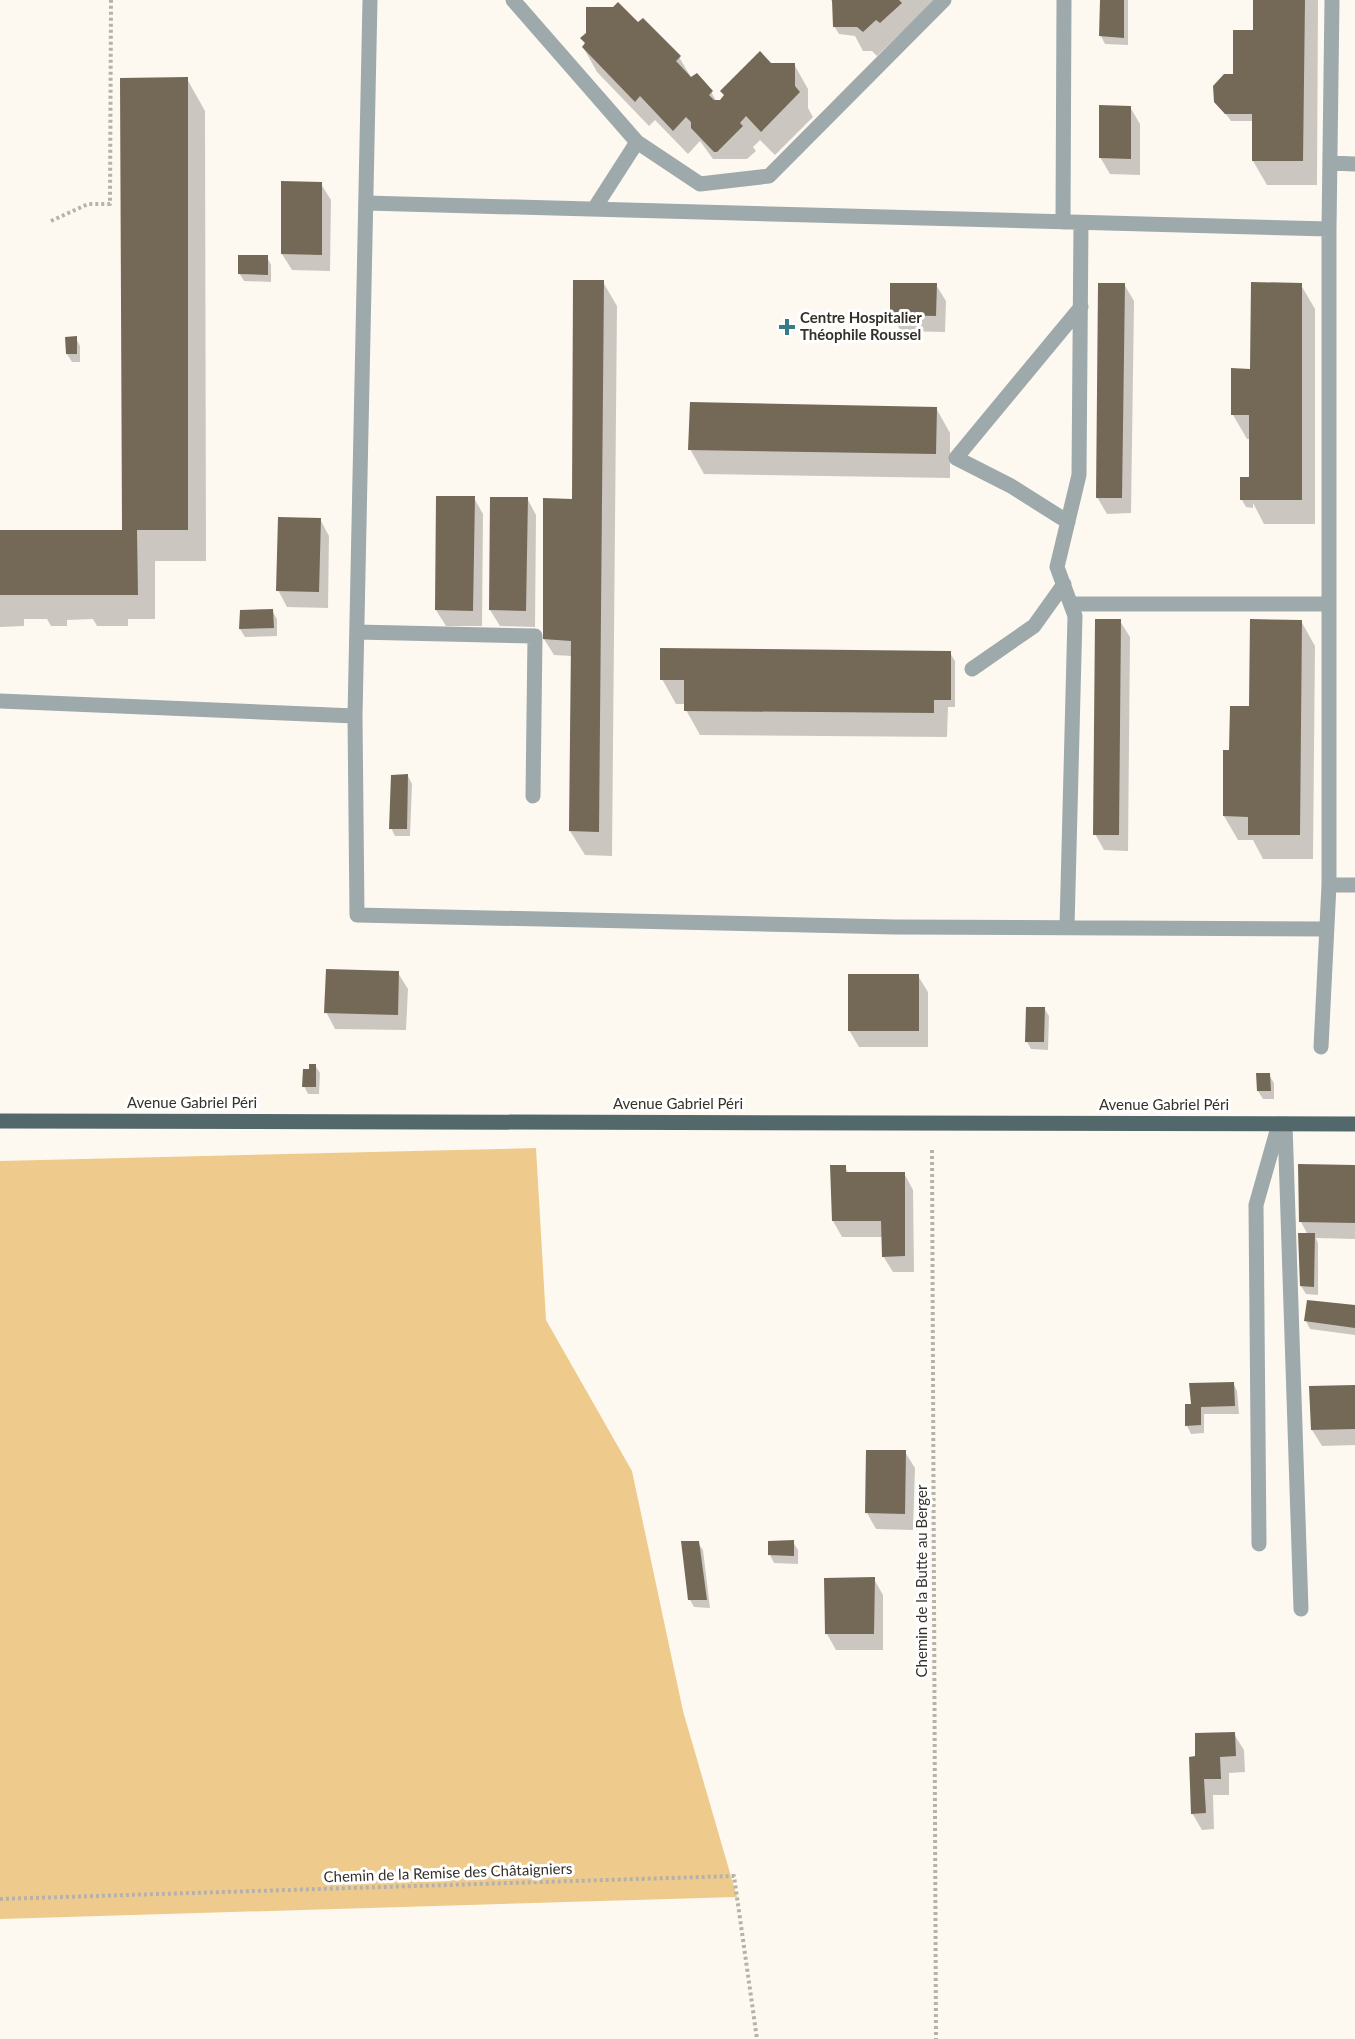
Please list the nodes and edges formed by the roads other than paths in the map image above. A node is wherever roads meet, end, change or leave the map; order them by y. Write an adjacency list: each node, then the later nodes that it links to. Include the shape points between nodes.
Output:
1 (370, 0): 9 (lane)
2 (513, 0): 6 (lane)
3 (944, 0): 6 (lane, via 770,177 700,184)
4 (1064, 0): 11 (lane)
5 (1332, 0): 7 (lane)
6 (637, 142): 10 (lane)
7 (1330, 163): 8 (lane); 13 (lane)
8 (1355, 164)
9 (366, 203): 10 (lane); 19 (lane)
10 (594, 209): 11 (lane)
11 (1063, 222): 12 (lane)
12 (1081, 223): 13 (lane); 14 (lane)
13 (1329, 229): 18 (lane)
14 (1081, 307): 15 (lane, via 1079,475); 15 (lane, via 956,458)
15 (1068, 522): 16 (lane, via 1057,567)
16 (1064, 584): 17 (lane); 20 (lane, via 1035,626)
17 (1071, 604): 18 (lane); 26 (lane, via 1075,616)
18 (1329, 604): 24 (lane)
19 (357, 632): 22 (lane); 23 (lane, via 535,636)
20 (972, 669)
21 (0, 701): 22 (lane)
22 (355, 716): 26 (lane, via 357,915)
23 (533, 796)
24 (1329, 885): 25 (lane); 27 (lane)
25 (1355, 885)
26 (1067, 927): 27 (lane)
27 (1326, 929): 28 (lane)
28 (1321, 1047)
29 (0, 1121): 30 (main road, Avenue Gabriel Péri)
30 (1282, 1124): 31 (main road, Avenue Gabriel Péri); 32 (lane, via 1256,1205); 33 (lane)
31 (1355, 1124)
32 (1258, 1544)
33 (1301, 1609)

